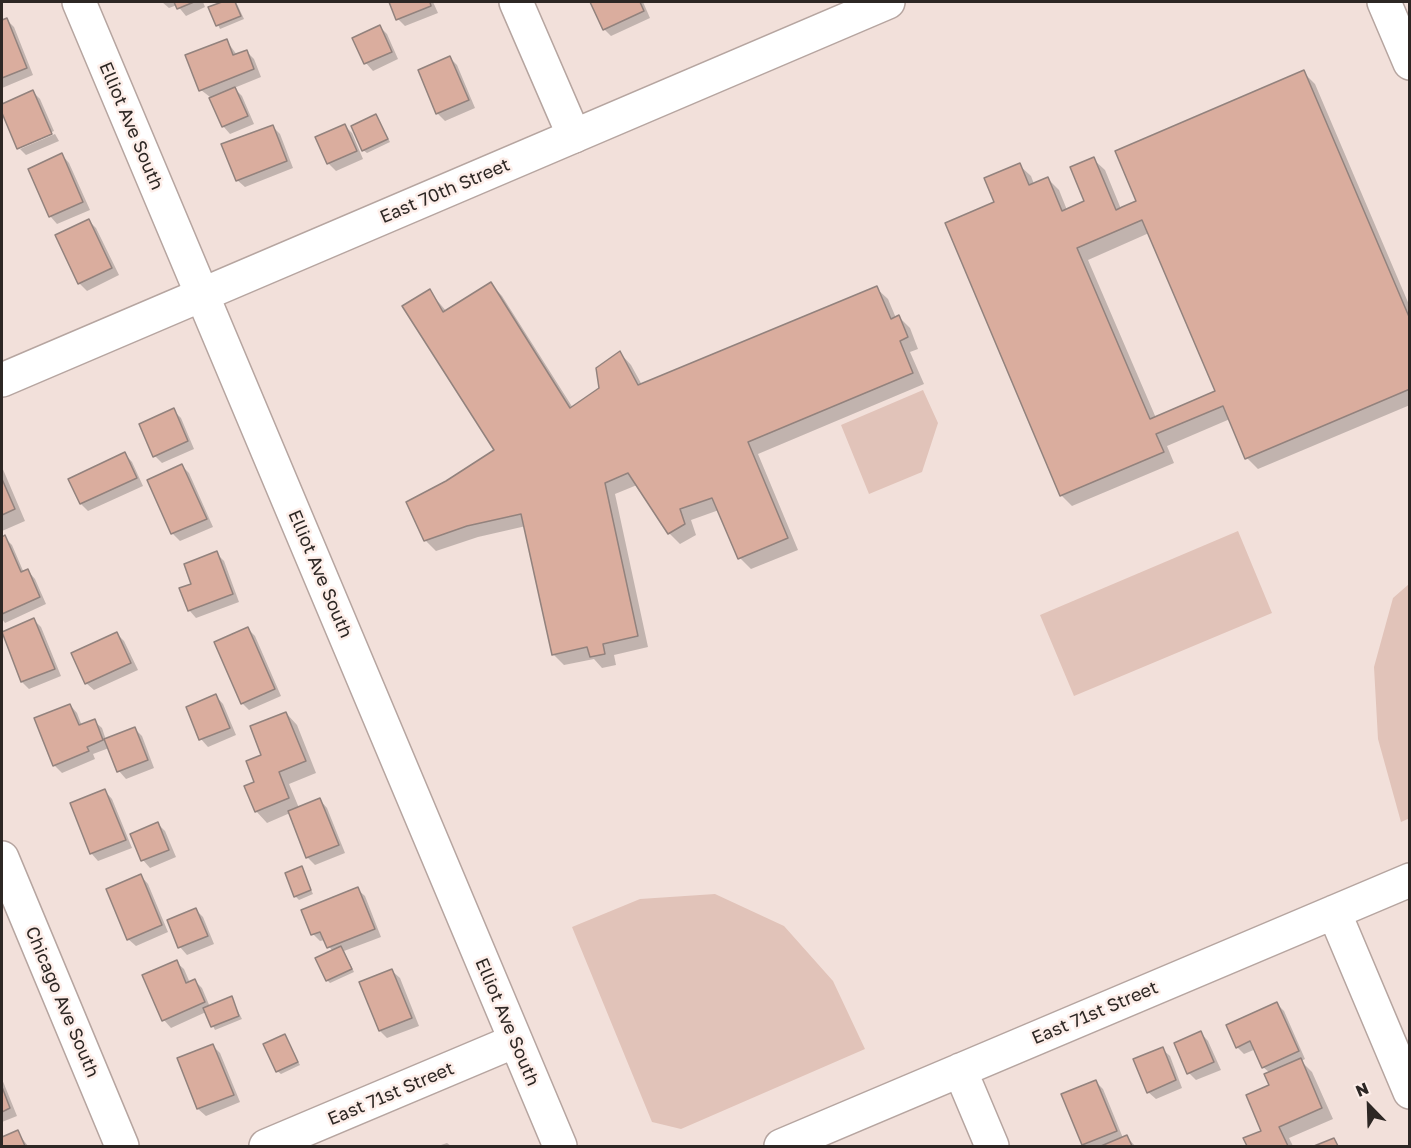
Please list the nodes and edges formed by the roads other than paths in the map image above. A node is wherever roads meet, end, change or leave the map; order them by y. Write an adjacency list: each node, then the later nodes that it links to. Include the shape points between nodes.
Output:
1 (79, 2): 7 (street, Elliot Ave South)
2 (516, 2): 6 (street)
3 (888, 2): 6 (street, East 70th Street)
4 (1384, 2): 5 (street)
5 (1410, 63)
6 (574, 136): 7 (street, East 70th Street)
7 (203, 294): 8 (street, East 70th Street); 12 (street, Elliot Ave South)
8 (2, 380)
9 (2, 858): 15 (street, Chicago Ave South)
10 (1410, 880): 11 (street, East 71st Street)
11 (1334, 912): 13 (street, East 71st Street); 14 (street)
12 (515, 1041): 16 (street, East 71st Street); 17 (street, Elliot Ave South)
13 (960, 1070): 18 (street, East 71st Street); 19 (street)
14 (1410, 1092)
15 (122, 1146)
16 (266, 1146)
17 (560, 1146)
18 (781, 1146)
19 (992, 1146)

